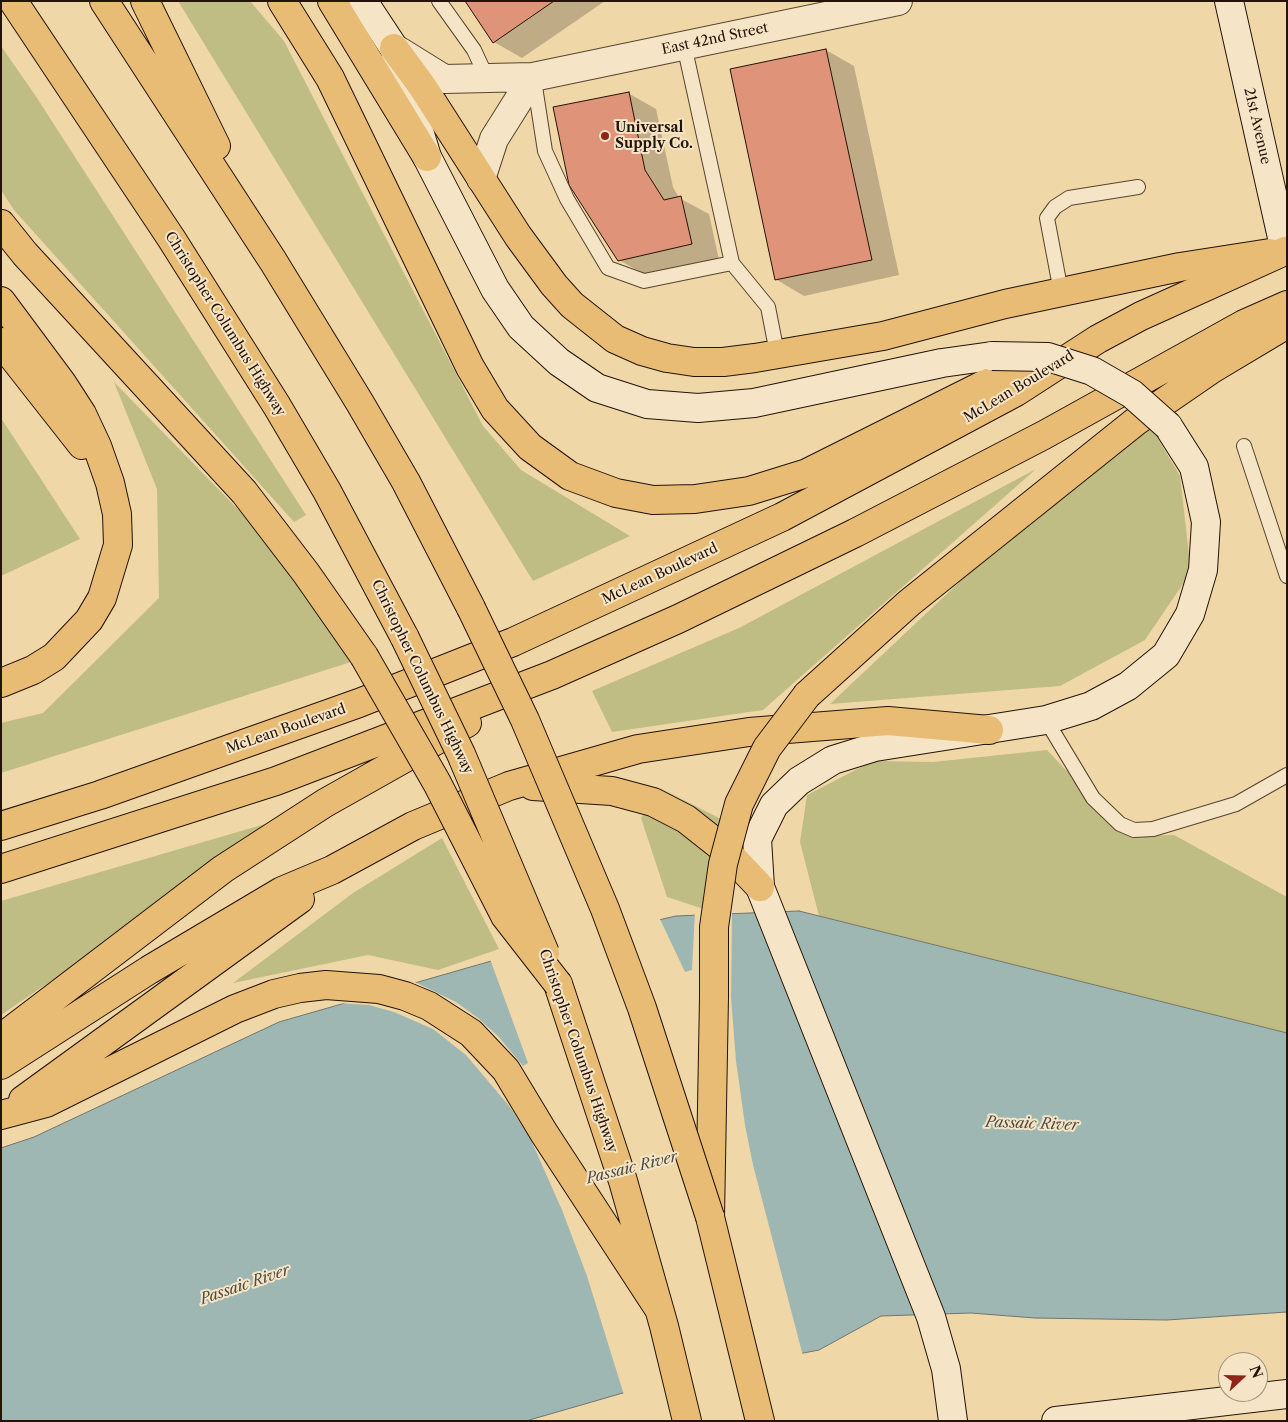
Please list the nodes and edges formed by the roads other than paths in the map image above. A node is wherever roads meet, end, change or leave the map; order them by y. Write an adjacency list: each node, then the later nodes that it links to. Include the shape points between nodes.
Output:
1 (104, 1): 21 (main road)
2 (145, 1): 21 (main road)
3 (272, 1): 11 (main road)
4 (282, 1): 11 (main road)
5 (332, 1): 16 (main road)
6 (363, 1): 13 (main road)
7 (439, 1): 15 (lane, via 474,50)
8 (898, 1): 12 (main road, East 42nd Street)
9 (1229, 1): 20 (main road, 21st Avenue)
10 (14, 3): 43 (main road, Christopher Columbus Highway, bridge, via 170,238 327,491 405,638 465,763)
11 (304, 36): 27 (main road, via 330,78 470,368 495,409 530,447 570,476 616,494 654,500 695,499 749,491 807,474 983,385)
12 (684, 45): 14 (main road, East 42nd Street); 22 (lane)
13 (394, 48): 15 (main road, East 42nd Street, via 444,79); 16 (main road); 17 (main road)
14 (533, 77): 15 (main road, East 42nd Street); 17 (main road, via 494,139); 22 (lane, via 546,151 567,199 608,268 644,281)
15 (487, 78)
16 (427, 157): 35 (main road, bridge, via 495,289 521,327 559,362 597,388 620,397 647,404 698,408 754,403 942,363 992,356 1048,357 1092,371 1132,394 1168,426 1194,467 1206,522 1203,570 1190,614 1166,655 1128,686 1091,706)
17 (481, 179): 29 (main road, via 554,285 572,305 616,339 642,351 694,362 723,362)
18 (1138, 187): 23 (lane, via 1069,198 1055,207 1047,218)
19 (1, 224): 43 (main road, bridge, via 244,492 306,573 364,656 436,783 505,916)
20 (1286, 251): 23 (main road, via 1180,266); 27 (main road, McLean Boulevard, via 1209,284)
21 (273, 261): 47 (main road, bridge, via 402,474 536,745 605,909 642,1008)
22 (732, 263): 29 (lane, via 768,306)
23 (1061, 292): 29 (main road, via 883,336)
24 (1, 301): 31 (main road, via 82,414)
25 (1287, 305): 33 (main road, via 1221,337 1044,435 846,538)
26 (1287, 324): 47 (main road, bridge, via 1212,369 1136,422 909,603 806,695 767,748 739,804 724,864 714,927)
27 (1098, 339): 39 (main road, McLean Boulevard, via 1016,392 782,517 522,638 359,703 100,795)
28 (1, 342): 31 (main road)
29 (777, 354)
30 (1244, 446): 32 (lane)
31 (110, 483): 34 (main road, via 117,514 118,546 102,598 89,620 54,657)
32 (1287, 576)
33 (552, 675): 40 (main road, via 276,781); 44 (main road, via 325,803 265,841 172,906)
34 (1, 683)
35 (1046, 720): 36 (main road); 37 (lane, via 1093,798 1120,824 1134,830 1153,829 1236,804)
36 (989, 730): 38 (main road, via 888,721 749,732 638,749); 42 (main road, via 875,747 833,760 799,781 774,805 758,839)
37 (1287, 775)
38 (509, 786): 41 (main road, via 413,826); 42 (main road, via 612,791 653,802 686,819 724,849)
39 (1, 826)
40 (1, 869)
41 (332, 870): 45 (main road, via 282,891 149,970); 46 (main road, via 291,906)
42 (760, 887): 53 (main road, via 940,1344)
43 (558, 984): 48 (main road, Christopher Columbus Highway, via 618,1164)
44 (1, 1038)
45 (1, 1065)
46 (4, 1114): 48 (main road, via 46,1103 235,1009 300,988 353,986 405,996 471,1033 506,1070)
47 (710, 1217): 52 (main road)
48 (659, 1309): 51 (main road, Christopher Columbus Highway)
49 (1287, 1394): 50 (main road)
50 (1136, 1416): 54 (main road)
51 (687, 1421)
52 (760, 1421)
53 (953, 1421)
54 (1056, 1421)

